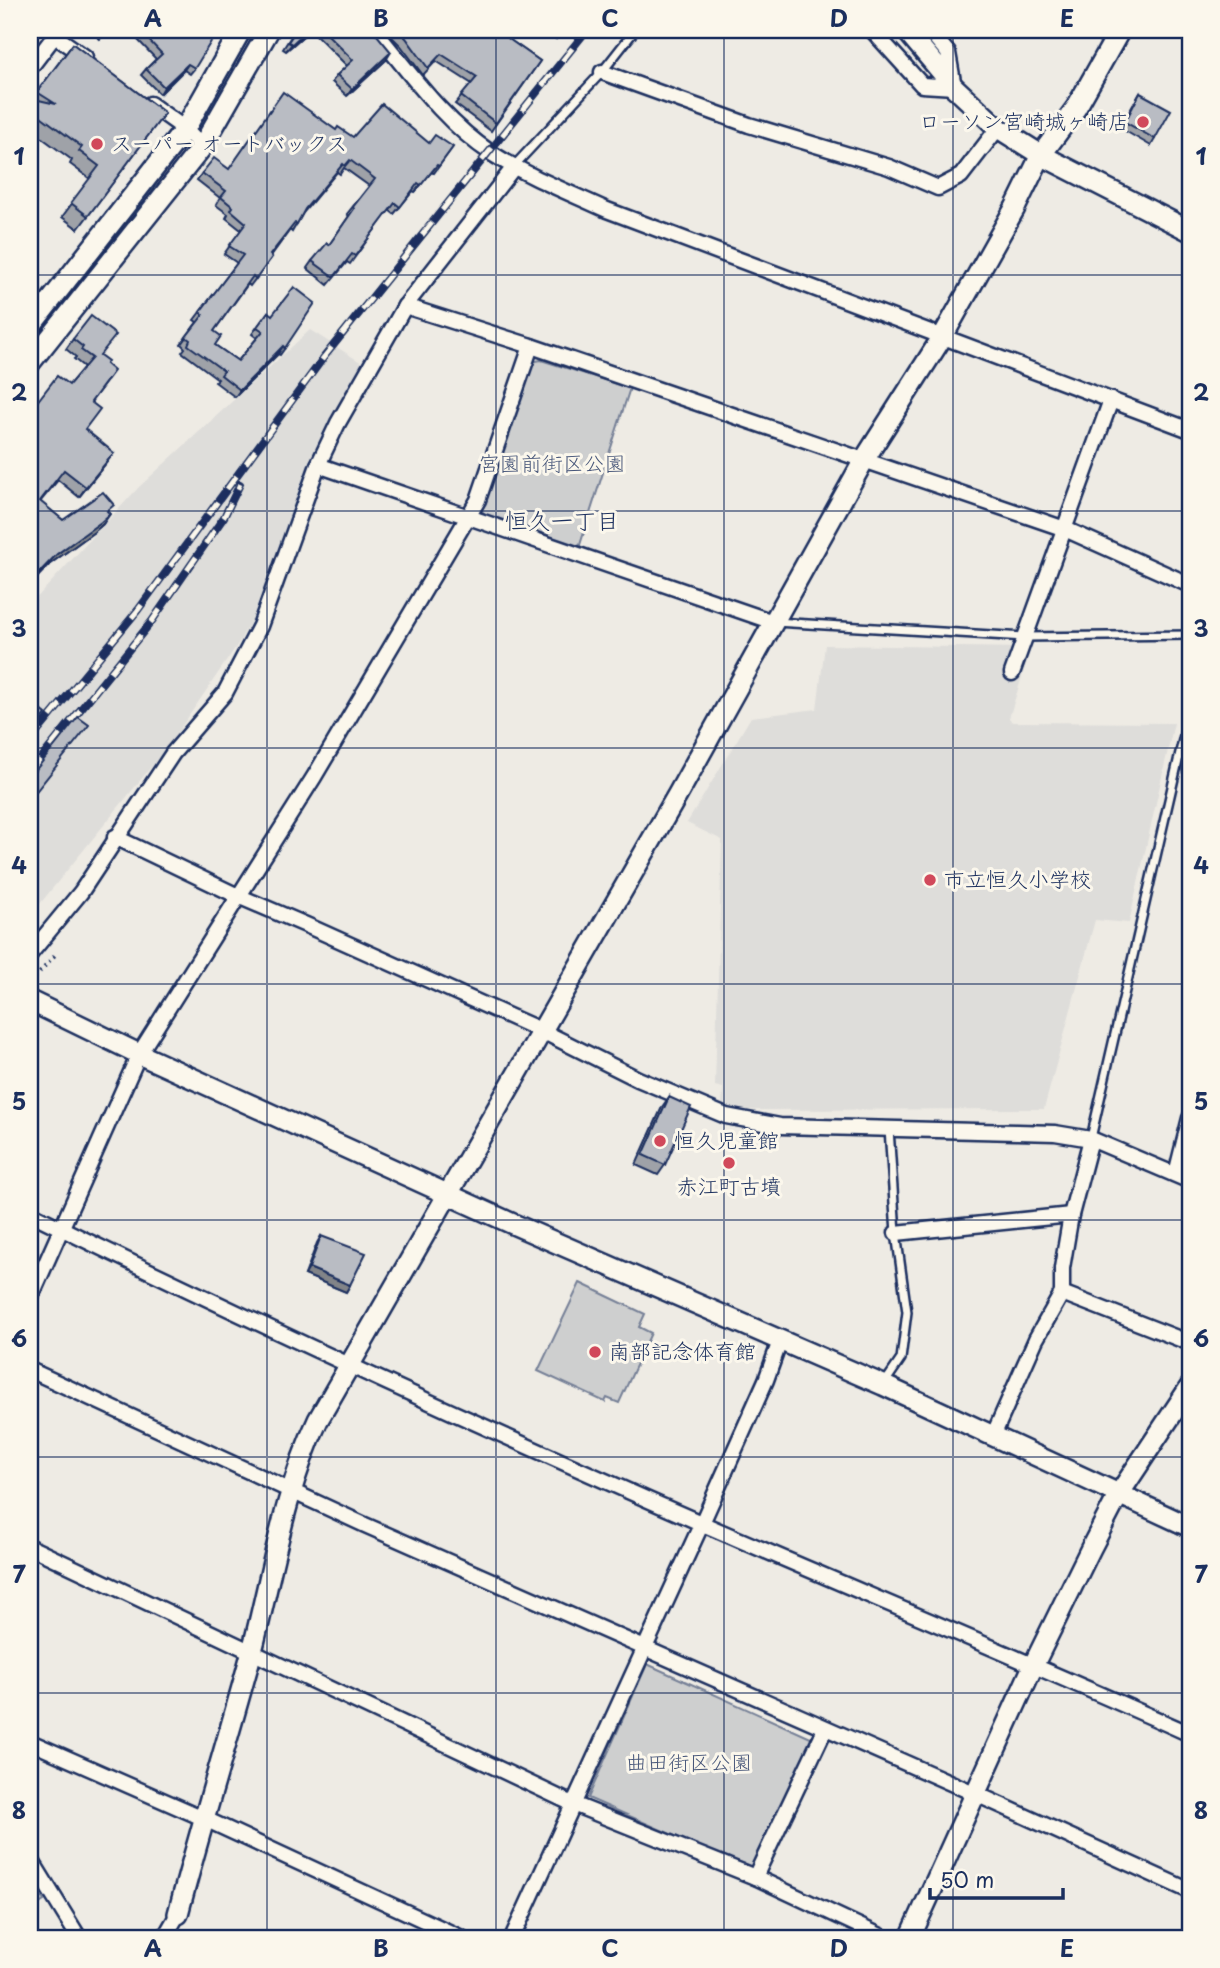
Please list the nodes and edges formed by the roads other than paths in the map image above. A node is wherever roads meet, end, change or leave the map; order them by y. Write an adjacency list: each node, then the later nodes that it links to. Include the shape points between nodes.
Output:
1 (241, 30): 16 (street)
2 (269, 30): 17 (street)
3 (374, 30): 19 (street, via 445,114)
4 (635, 30): 12 (lane)
5 (872, 30): 13 (street, via 922,85)
6 (906, 30): 13 (street)
7 (929, 30): 13 (street, via 948,53)
8 (1120, 30): 18 (street, via 1076,108)
9 (57, 33): 10 (street); 11 (street)
10 (98, 67)
11 (30, 68)
12 (603, 72): 15 (street, via 749,125 889,167 938,188 961,176); 19 (lane)
13 (954, 87): 15 (street)
14 (142, 98): 16 (street)
15 (998, 128): 18 (street)
16 (185, 129): 17 (street); 22 (street)
17 (202, 147): 25 (street)
18 (1041, 155): 20 (street); 23 (street)
19 (514, 167): 21 (street); 23 (street, via 607,210)
20 (1190, 232)
21 (405, 306): 24 (street); 29 (street)
22 (30, 327)
23 (943, 337): 26 (street); 28 (street)
24 (530, 346): 28 (street); 30 (street, via 478,500)
25 (32, 357)
26 (1111, 400): 27 (street); 31 (street)
27 (1190, 430)
28 (863, 460): 31 (street); 33 (street)
29 (318, 465): 30 (street); 38 (street, via 260,626 225,693 173,753)
30 (468, 517): 33 (street); 39 (street)
31 (1065, 529): 32 (street); 35 (street)
32 (1190, 585)
33 (773, 622): 35 (lane); 42 (street)
34 (1190, 635): 35 (lane)
35 (1025, 637): 36 (street)
36 (1012, 673)
37 (1190, 709): 46 (lane)
38 (116, 837): 39 (street); 40 (street, via 81,892)
39 (237, 897): 42 (street); 43 (street)
40 (30, 954)
41 (30, 1001): 43 (street)
42 (540, 1030): 45 (street, via 726,1116 780,1126); 49 (street)
43 (139, 1054): 49 (street); 52 (street)
44 (1190, 1118): 47 (street)
45 (889, 1129): 46 (street, via 1055,1132); 53 (lane)
46 (1091, 1139): 47 (street); 51 (street)
47 (1176, 1174): 48 (street)
48 (1190, 1181)
49 (449, 1194): 56 (street); 58 (street)
50 (30, 1213): 52 (street)
51 (1071, 1215): 53 (street); 54 (street)
52 (61, 1229): 55 (street); 58 (street)
53 (897, 1233): 60 (lane, via 907,1312 901,1359)
54 (1062, 1293): 57 (street); 62 (street)
55 (30, 1299)
56 (780, 1341): 60 (street); 65 (street)
57 (1190, 1343)
58 (350, 1365): 63 (street, via 306,1445); 65 (street)
59 (30, 1370): 63 (street)
60 (883, 1385): 62 (street)
61 (1190, 1387): 64 (street)
62 (993, 1436): 64 (street)
63 (292, 1490): 68 (street); 69 (street)
64 (1119, 1494): 66 (street); 70 (street)
65 (702, 1523): 68 (street); 70 (street)
66 (1190, 1527)
67 (30, 1548): 69 (street)
68 (643, 1649): 71 (street); 75 (street)
69 (251, 1654): 75 (street); 76 (street)
70 (1034, 1664): 72 (street); 74 (street)
71 (825, 1729): 74 (street); 78 (street)
72 (1190, 1734)
73 (30, 1742): 76 (street)
74 (976, 1794): 79 (street); 87 (street)
75 (573, 1804): 78 (street); 85 (street)
76 (203, 1818): 80 (street); 84 (street)
77 (30, 1858): 81 (street)
78 (755, 1878): 86 (street)
79 (1190, 1891)
80 (178, 1914): 82 (street); 83 (street)
81 (79, 1938)
82 (164, 1938)
83 (174, 1938)
84 (462, 1938)
85 (512, 1938)
86 (885, 1938)
87 (910, 1938)

